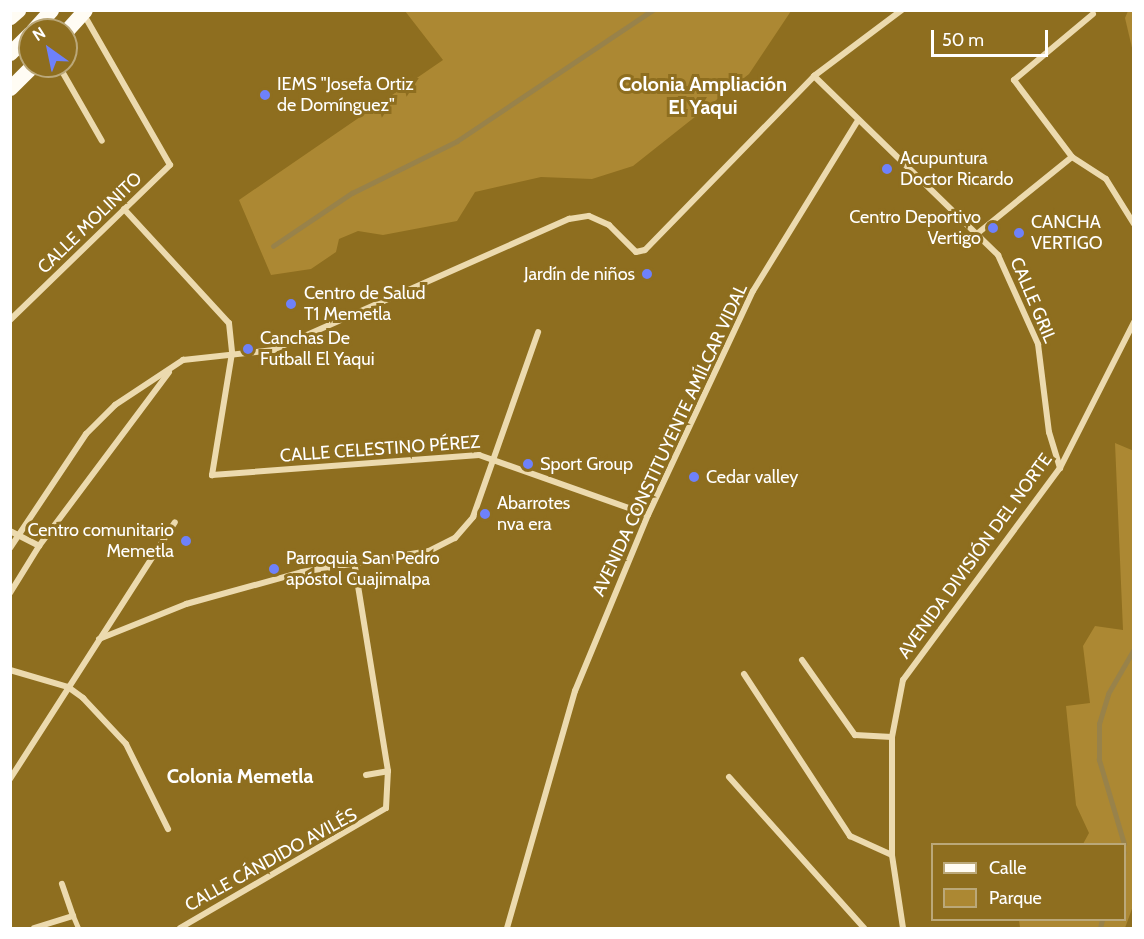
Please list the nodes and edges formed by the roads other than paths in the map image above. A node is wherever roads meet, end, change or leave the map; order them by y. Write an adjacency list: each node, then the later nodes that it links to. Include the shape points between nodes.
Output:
1 (18, 10): 5 (main road)
2 (902, 10): 6 (street)
3 (1093, 14): 10 (street, via 1014,80)
4 (86, 15): 11 (street, CALLE MOLINITO, via 169,156 164,172)
5 (10, 17)
6 (814, 75): 8 (street, CALLE GRIL); 17 (street, via 645,250 636,252 609,225 589,216 569,219 273,350)
7 (66, 78): 9 (street)
8 (858, 120): 13 (street, CALLE GRIL); 21 (street, AVENIDA CONSTITUYENTE AMÍLCAR VIDAL, via 753,291)
9 (102, 141)
10 (1072, 157): 12 (street, via 1106,179); 13 (street)
11 (124, 209): 14 (street, CALLE MOLINITO); 17 (street, via 226,316)
12 (1134, 224)
13 (978, 233): 20 (street, CALLE GRIL, via 1009,274 1038,344 1049,432)
14 (10, 320)
15 (1134, 322): 20 (street, AVENIDA DIVISIÓN DEL NORTE)
16 (538, 332): 19 (street)
17 (232, 353): 18 (street, via 194,356); 19 (street, CALLE CELESTINO PÉREZ, via 212,475)
18 (173, 367): 23 (street, via 115,405 86,434); 24 (street)
19 (494, 457): 21 (street, CALLE CELESTINO PÉREZ); 26 (street, via 473,517 455,538 429,551)
20 (1060, 468): 33 (street, AVENIDA DIVISIÓN DEL NORTE, via 983,577 929,639 903,680)
21 (648, 515): 45 (street, AVENIDA CONSTITUYENTE AMÍLCAR VIDAL, via 575,691)
22 (175, 522): 28 (street)
23 (14, 533): 24 (street); 25 (street)
24 (39, 546): 27 (street)
25 (10, 548)
26 (354, 562): 28 (street, via 186,604); 34 (street)
27 (10, 593)
28 (99, 639): 32 (street)
29 (802, 660): 33 (street, via 855,735)
30 (10, 670): 32 (street)
31 (744, 674): 39 (street, via 850,836)
32 (68, 687): 37 (street); 38 (street, via 126,744)
33 (892, 737): 39 (street, AVENIDA DIVISIÓN DEL NORTE)
34 (388, 771): 35 (street); 44 (street, CALLE CÁNDIDO AVILÉS, via 390,795 376,818)
35 (366, 775)
36 (729, 777): 46 (street)
37 (10, 779)
38 (168, 829)
39 (892, 855): 47 (street, AVENIDA DIVISIÓN DEL NORTE)
40 (62, 884): 41 (street)
41 (73, 916): 42 (street); 43 (street)
42 (34, 928)
43 (78, 928)
44 (180, 928)
45 (507, 928)
46 (864, 928)
47 (903, 928)

